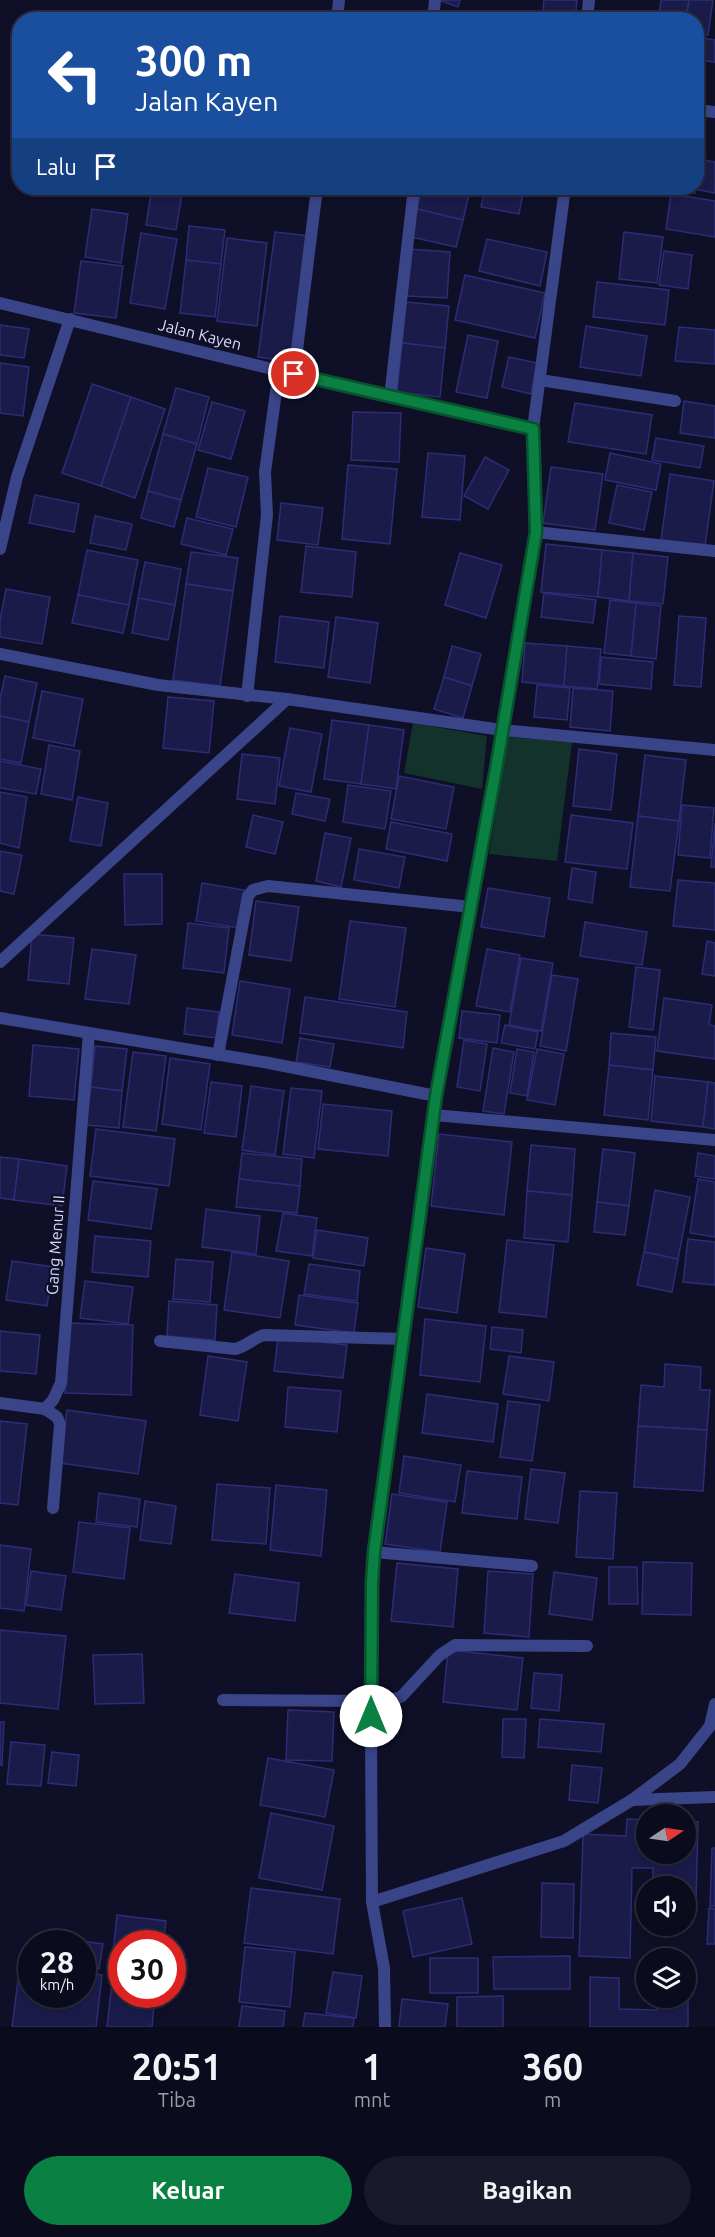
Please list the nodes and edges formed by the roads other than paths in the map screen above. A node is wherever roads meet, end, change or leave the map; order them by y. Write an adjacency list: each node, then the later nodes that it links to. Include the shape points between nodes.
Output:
1 (315, 195): 7 (street)
2 (413, 195): 9 (street)
3 (564, 195): 8 (street)
4 (0, 303): 5 (street, Jalan Kayen)
5 (70, 319): 6 (street, Jalan Kayen); 13 (street, via 17,477)
6 (279, 370): 7 (street, Jalan Kayen); 16 (street, via 265,472 267,515)
7 (294, 374): 9 (street, Jalan Kayen)
8 (540, 380): 10 (street); 11 (street)
9 (390, 397): 11 (street, Jalan Kayen)
10 (675, 401)
11 (533, 429): 12 (street)
12 (536, 532): 14 (street); 18 (street)
13 (1, 541)
14 (715, 551)
15 (0, 654): 16 (street, via 158,685)
16 (247, 696): 17 (street)
17 (287, 699): 18 (street); 21 (street)
18 (502, 730): 19 (street); 20 (street)
19 (715, 750)
20 (471, 907): 24 (street, via 268,886 253,890 248,896); 25 (street)
21 (0, 962)
22 (0, 1018): 23 (street)
23 (89, 1033): 24 (street); 31 (street, Gang Menur II, via 61,1383)
24 (218, 1055): 25 (street)
25 (436, 1096): 26 (street)
26 (434, 1114): 27 (street); 28 (street)
27 (715, 1140)
28 (403, 1339): 29 (street, via 264,1335 235,1349); 33 (street)
29 (160, 1341)
30 (0, 1403): 31 (street)
31 (45, 1409): 32 (street, via 60,1424)
32 (53, 1508)
33 (374, 1552): 34 (street); 37 (street)
34 (532, 1566)
35 (587, 1646): 37 (street, via 455,1645 446,1649 401,1697)
36 (223, 1700): 37 (street)
37 (371, 1701): 41 (street)
38 (715, 1704): 40 (street, via 710,1726 680,1764)
39 (715, 1797): 40 (street)
40 (632, 1800): 41 (street, via 564,1840)
41 (372, 1902): 42 (street, via 384,1968)
42 (385, 2027)

